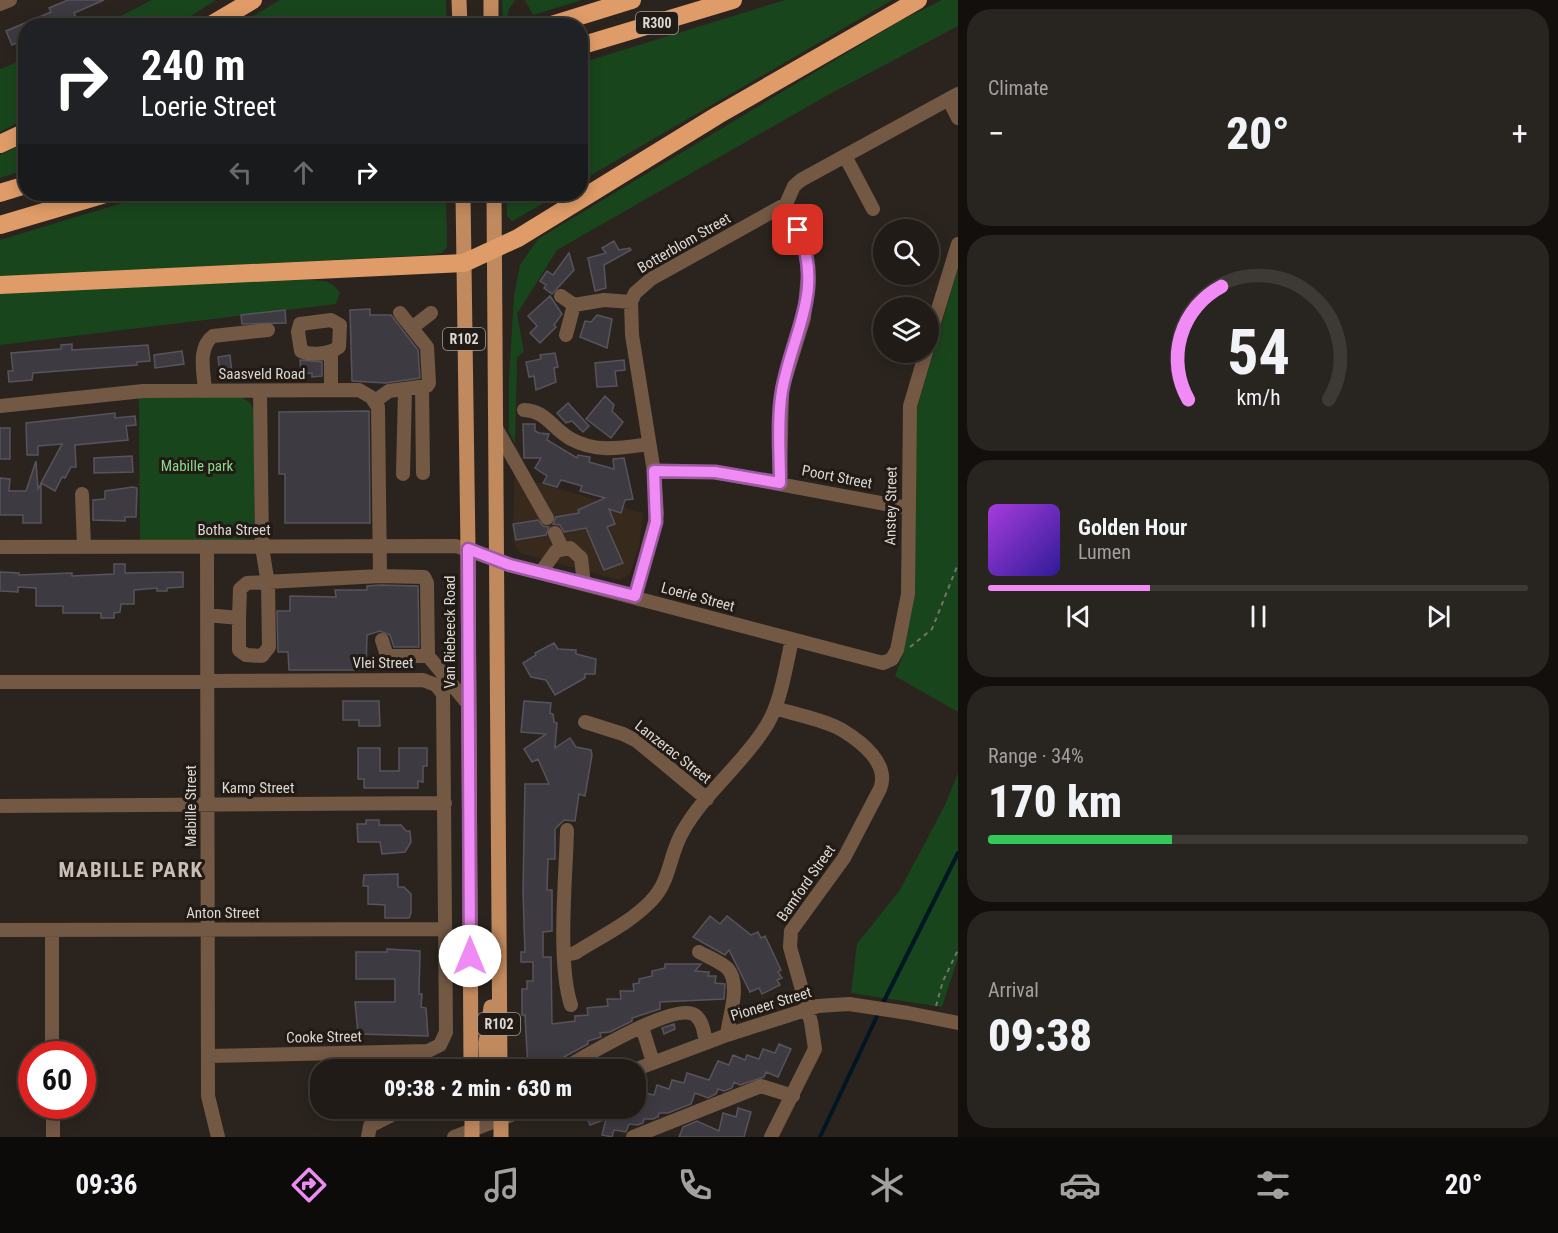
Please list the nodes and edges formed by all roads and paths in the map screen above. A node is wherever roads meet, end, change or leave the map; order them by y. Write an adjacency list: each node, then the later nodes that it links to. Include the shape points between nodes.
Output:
1 (10, 0): 8 (street)
2 (253, 0): 9 (highway)
3 (459, 0): 10 (main road)
4 (491, 0): 11 (main road)
5 (632, 0): 12 (highway, R300)
6 (734, 0): 13 (highway, R300)
7 (918, 0): 21 (highway)
8 (0, 4)
9 (223, 18)
10 (460, 18)
11 (491, 18)
12 (574, 18)
13 (588, 44)
14 (953, 97): 15 (street); 18 (street, Botterblom Street)
15 (958, 118)
16 (18, 136): 17 (highway)
17 (0, 144)
18 (845, 156): 26 (street, Botterblom Street, via 797,183); 27 (street)
19 (18, 188): 20 (highway)
20 (0, 194)
21 (588, 194)
22 (81, 201): 28 (highway)
23 (463, 201): 31 (main road, Van Riebeeck Road / R102)
24 (494, 201): 30 (main road, R102)
25 (577, 201): 30 (highway)
26 (786, 204): 34 (street, Botterblom Street, via 651,279); 57 (street, via 806,249 808,273 804,318 781,396)
27 (873, 209)
28 (0, 225)
29 (958, 244): 36 (street)
30 (495, 250): 31 (highway); 52 (main road, R102)
31 (464, 263): 32 (highway); 68 (main road, Van Riebeeck Road / R102)
32 (0, 285)
33 (561, 296): 35 (street)
34 (631, 302): 35 (street, via 604,300); 53 (street, via 632,335)
35 (574, 305): 41 (street)
36 (939, 306)
37 (400, 313): 39 (street)
38 (431, 313): 39 (street)
39 (413, 327): 44 (street, via 427,346 429,383)
40 (268, 330): 47 (street, via 213,336 208,340 203,350)
41 (566, 335)
42 (331, 352): 46 (street)
43 (923, 363): 59 (street, Anstey Street, via 910,406)
44 (422, 387): 45 (street); 55 (street)
45 (405, 388): 49 (street, via 389,391); 56 (street)
46 (331, 390): 48 (street, Saasveld Road); 49 (street, Saasveld Road, via 359,390)
47 (204, 391): 48 (street, Saasveld Road); 50 (street, Saasveld Road, via 143,391)
48 (260, 391): 66 (street)
49 (375, 401): 63 (street, via 380,462)
50 (0, 406)
51 (525, 410): 53 (street, via 540,412 568,438 589,447)
52 (496, 428): 60 (street); 69 (main road, R102)
53 (649, 444): 54 (street)
54 (654, 471): 57 (street, Poort Street, via 715,472); 75 (street, via 656,522)
55 (423, 473)
56 (403, 474)
57 (780, 483): 59 (street, Poort Street)
58 (82, 494): 62 (street)
59 (907, 508): 80 (street, Anstey Street, via 908,594)
60 (547, 518)
61 (555, 533): 67 (street)
62 (84, 546): 64 (street, Botha Street); 65 (street, Botha Street)
63 (379, 546): 66 (street, Botha Street); 68 (street, Botha Street); 72 (street)
64 (0, 547)
65 (207, 547): 66 (street, Botha Street); 76 (street, Mabille Street)
66 (262, 547): 73 (street)
67 (562, 548): 71 (street); 74 (street, via 570,548 581,558)
68 (468, 549): 69 (street, Botha Street); 84 (main road, Van Riebeeck Road / R102)
69 (496, 559): 71 (street, Loerie Street); 99 (main road, R102)
70 (958, 564): 80 (path, via 932,629 911,647)
71 (541, 572): 74 (street, Loerie Street)
72 (380, 576): 73 (street); 81 (street, via 426,579)
73 (268, 584): 77 (street, via 248,583 240,588); 77 (street, via 269,647 262,656 246,655 239,650)
74 (584, 584): 75 (street, Loerie Street)
75 (635, 596): 79 (street, Loerie Street)
76 (207, 615): 77 (street); 82 (street, Mabille Street)
77 (239, 618)
78 (382, 640): 81 (street, via 387,656)
79 (792, 640): 80 (street, Loerie Street, via 874,663 883,663); 85 (street)
80 (895, 654)
81 (428, 656): 84 (street)
82 (207, 680): 83 (street, Vlei Street); 88 (street, Vlei Street, via 432,682 445,700); 89 (street, Mabille Street)
83 (0, 682)
84 (469, 705): 110 (main road, Van Riebeeck Road / R102)
85 (774, 708): 87 (street, via 764,730); 101 (street, Bamford Street, via 842,730 877,760 883,777 844,858 791,931 789,947)
86 (585, 722): 87 (street, Lanzerac Street, via 637,741)
87 (707, 799): 98 (street, via 682,832 668,877 652,900 575,953)
88 (445, 803): 89 (street, Kamp Street); 92 (street, Vlei Street)
89 (207, 805): 90 (street, Kamp Street); 95 (street, Mabille Street)
90 (0, 807)
91 (567, 830): 98 (street)
92 (446, 929): 95 (street, Anton Street); 108 (street, Vlei Street, via 446,1032)
93 (0, 930): 94 (street, Anton Street)
94 (52, 930): 95 (street, Anton Street); 106 (street)
95 (208, 930): 109 (street, Mabille Street)
96 (958, 950): 102 (path, via 943,981)
97 (699, 952): 105 (street, via 725,966 732,976)
98 (565, 955): 100 (street, via 566,990)
99 (499, 978): 111 (main road, via 492,997); 112 (main road, R102)
100 (571, 1005)
101 (807, 1009): 102 (street, Pioneer Street, via 830,1004 857,1005); 105 (street, Pioneer Street); 116 (street, Bamford Street, via 815,1049)
102 (933, 1017): 103 (street, Pioneer Street)
103 (958, 1023)
104 (642, 1027): 107 (street, via 668,1014 692,1014 699,1019); 113 (street); 114 (street)
105 (727, 1035): 107 (street, Pioneer Street)
106 (52, 1041)
107 (706, 1043): 114 (street, Pioneer Street)
108 (440, 1046): 109 (street, Cooke Street, via 428,1052)
109 (208, 1056): 124 (street, Mabille Street, via 208,1096)
110 (471, 1059)
111 (487, 1059)
112 (500, 1059)
113 (582, 1059)
114 (653, 1062): 115 (street, Pioneer Street)
115 (646, 1065)
116 (793, 1096): 128 (street, via 761,1086); 129 (street, Bamford Street)
117 (53, 1119): 123 (street)
118 (384, 1119): 125 (street, via 370,1126)
119 (479, 1119): 122 (main road)
120 (493, 1119): 122 (street)
121 (501, 1119): 127 (main road)
122 (472, 1133): 126 (street)
123 (53, 1137)
124 (218, 1137)
125 (368, 1137)
126 (454, 1137)
127 (501, 1137)
128 (633, 1137)
129 (771, 1137)

